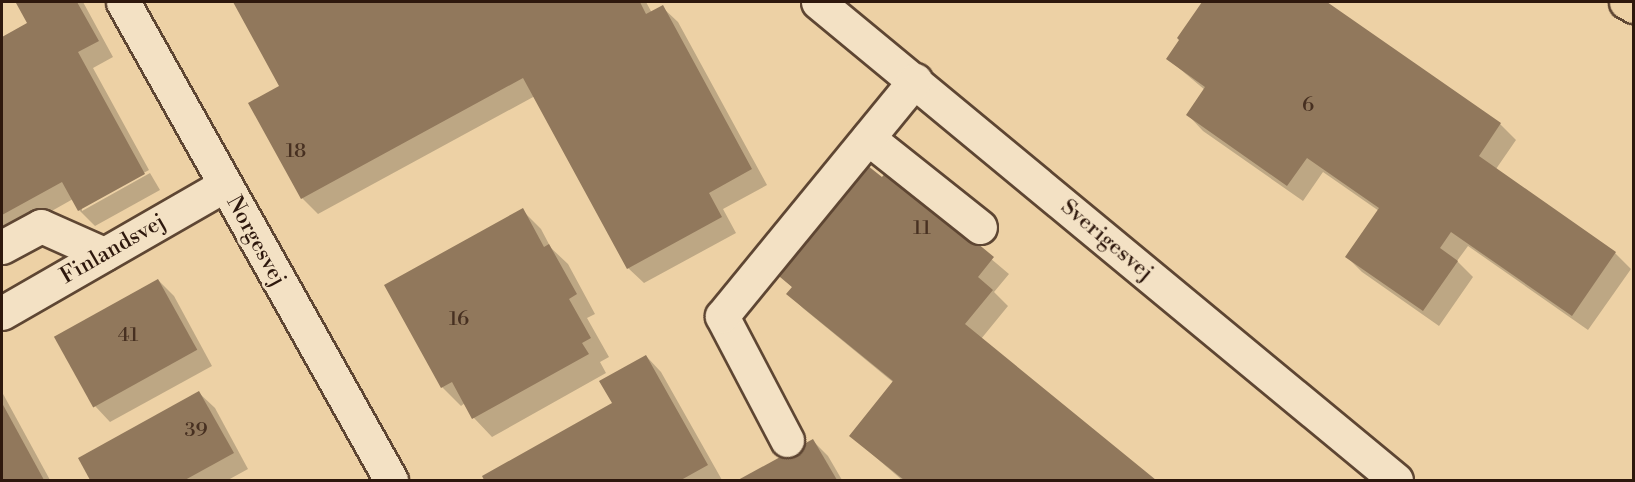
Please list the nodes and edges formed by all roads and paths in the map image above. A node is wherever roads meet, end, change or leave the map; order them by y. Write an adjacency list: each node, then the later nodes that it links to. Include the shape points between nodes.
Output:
1 (123, 2): 7 (street, Norgesvej)
2 (818, 2): 5 (street, Sverigesvej)
3 (1626, 2): 4 (main road)
4 (1634, 6)
5 (915, 81): 6 (street); 14 (street, Sverigesvej)
6 (868, 138): 8 (street); 12 (street, via 722,316)
7 (225, 185): 10 (street, Finlandsvej); 13 (street, Norgesvej)
8 (980, 227)
9 (2, 247): 10 (street, via 41,225)
10 (104, 254): 11 (street, Finlandsvej)
11 (2, 313)
12 (787, 440)
13 (391, 480)
14 (1396, 480)

